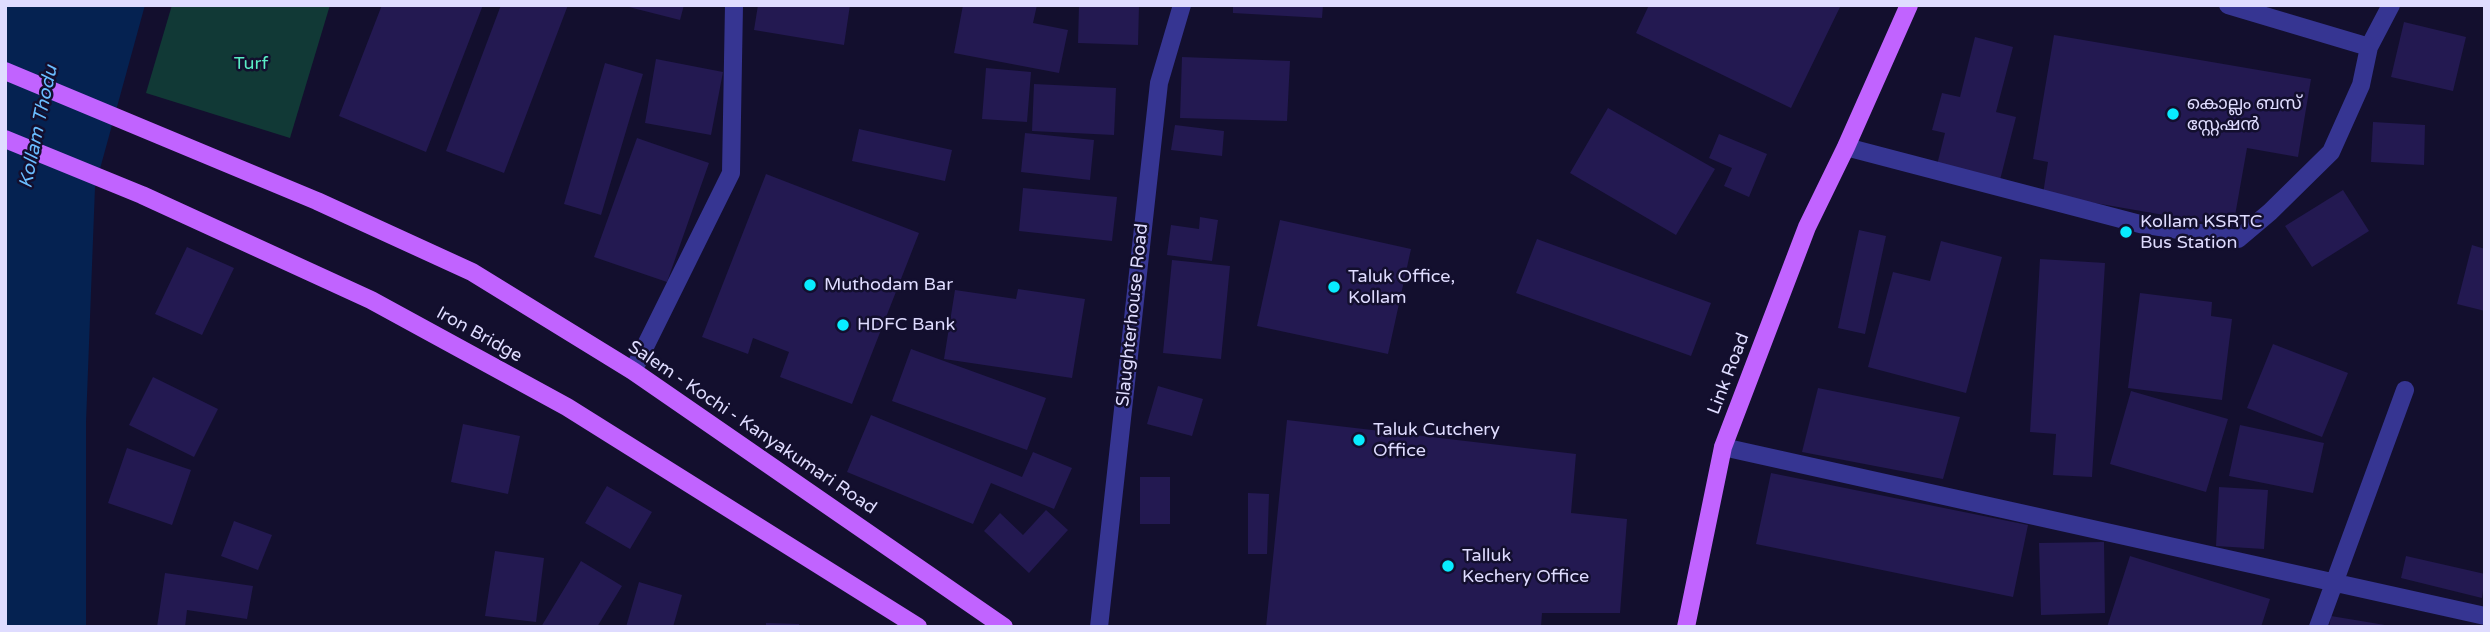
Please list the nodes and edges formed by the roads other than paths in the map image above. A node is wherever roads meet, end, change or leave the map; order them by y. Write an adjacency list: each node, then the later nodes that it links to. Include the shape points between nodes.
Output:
1 (734, 5): 10 (street, via 731,173)
2 (1182, 5): 17 (street, Slaughterhouse Road, via 1159,83)
3 (1909, 5): 9 (main road, Link Road)
4 (2228, 5): 6 (street)
5 (2391, 5): 6 (street)
6 (2369, 47): 9 (street, via 2361,85 2331,152 2238,239 2140,224)
7 (5, 71): 10 (main road, Salem - Kochi - Kanyakumari Road, via 317,201 472,272)
8 (5, 139): 15 (main road, Iron Bridge, via 142,195 371,300 567,407)
9 (1846, 147): 12 (main road, Link Road, via 1807,227)
10 (634, 371): 16 (main road, Salem - Kochi - Kanyakumari Road)
11 (2405, 390): 13 (street)
12 (1723, 447): 13 (street); 18 (main road, Link Road)
13 (2335, 584): 14 (street); 19 (street)
14 (2485, 617)
15 (911, 623)
16 (1004, 627)
17 (1098, 627)
18 (1686, 627)
19 (2318, 627)

